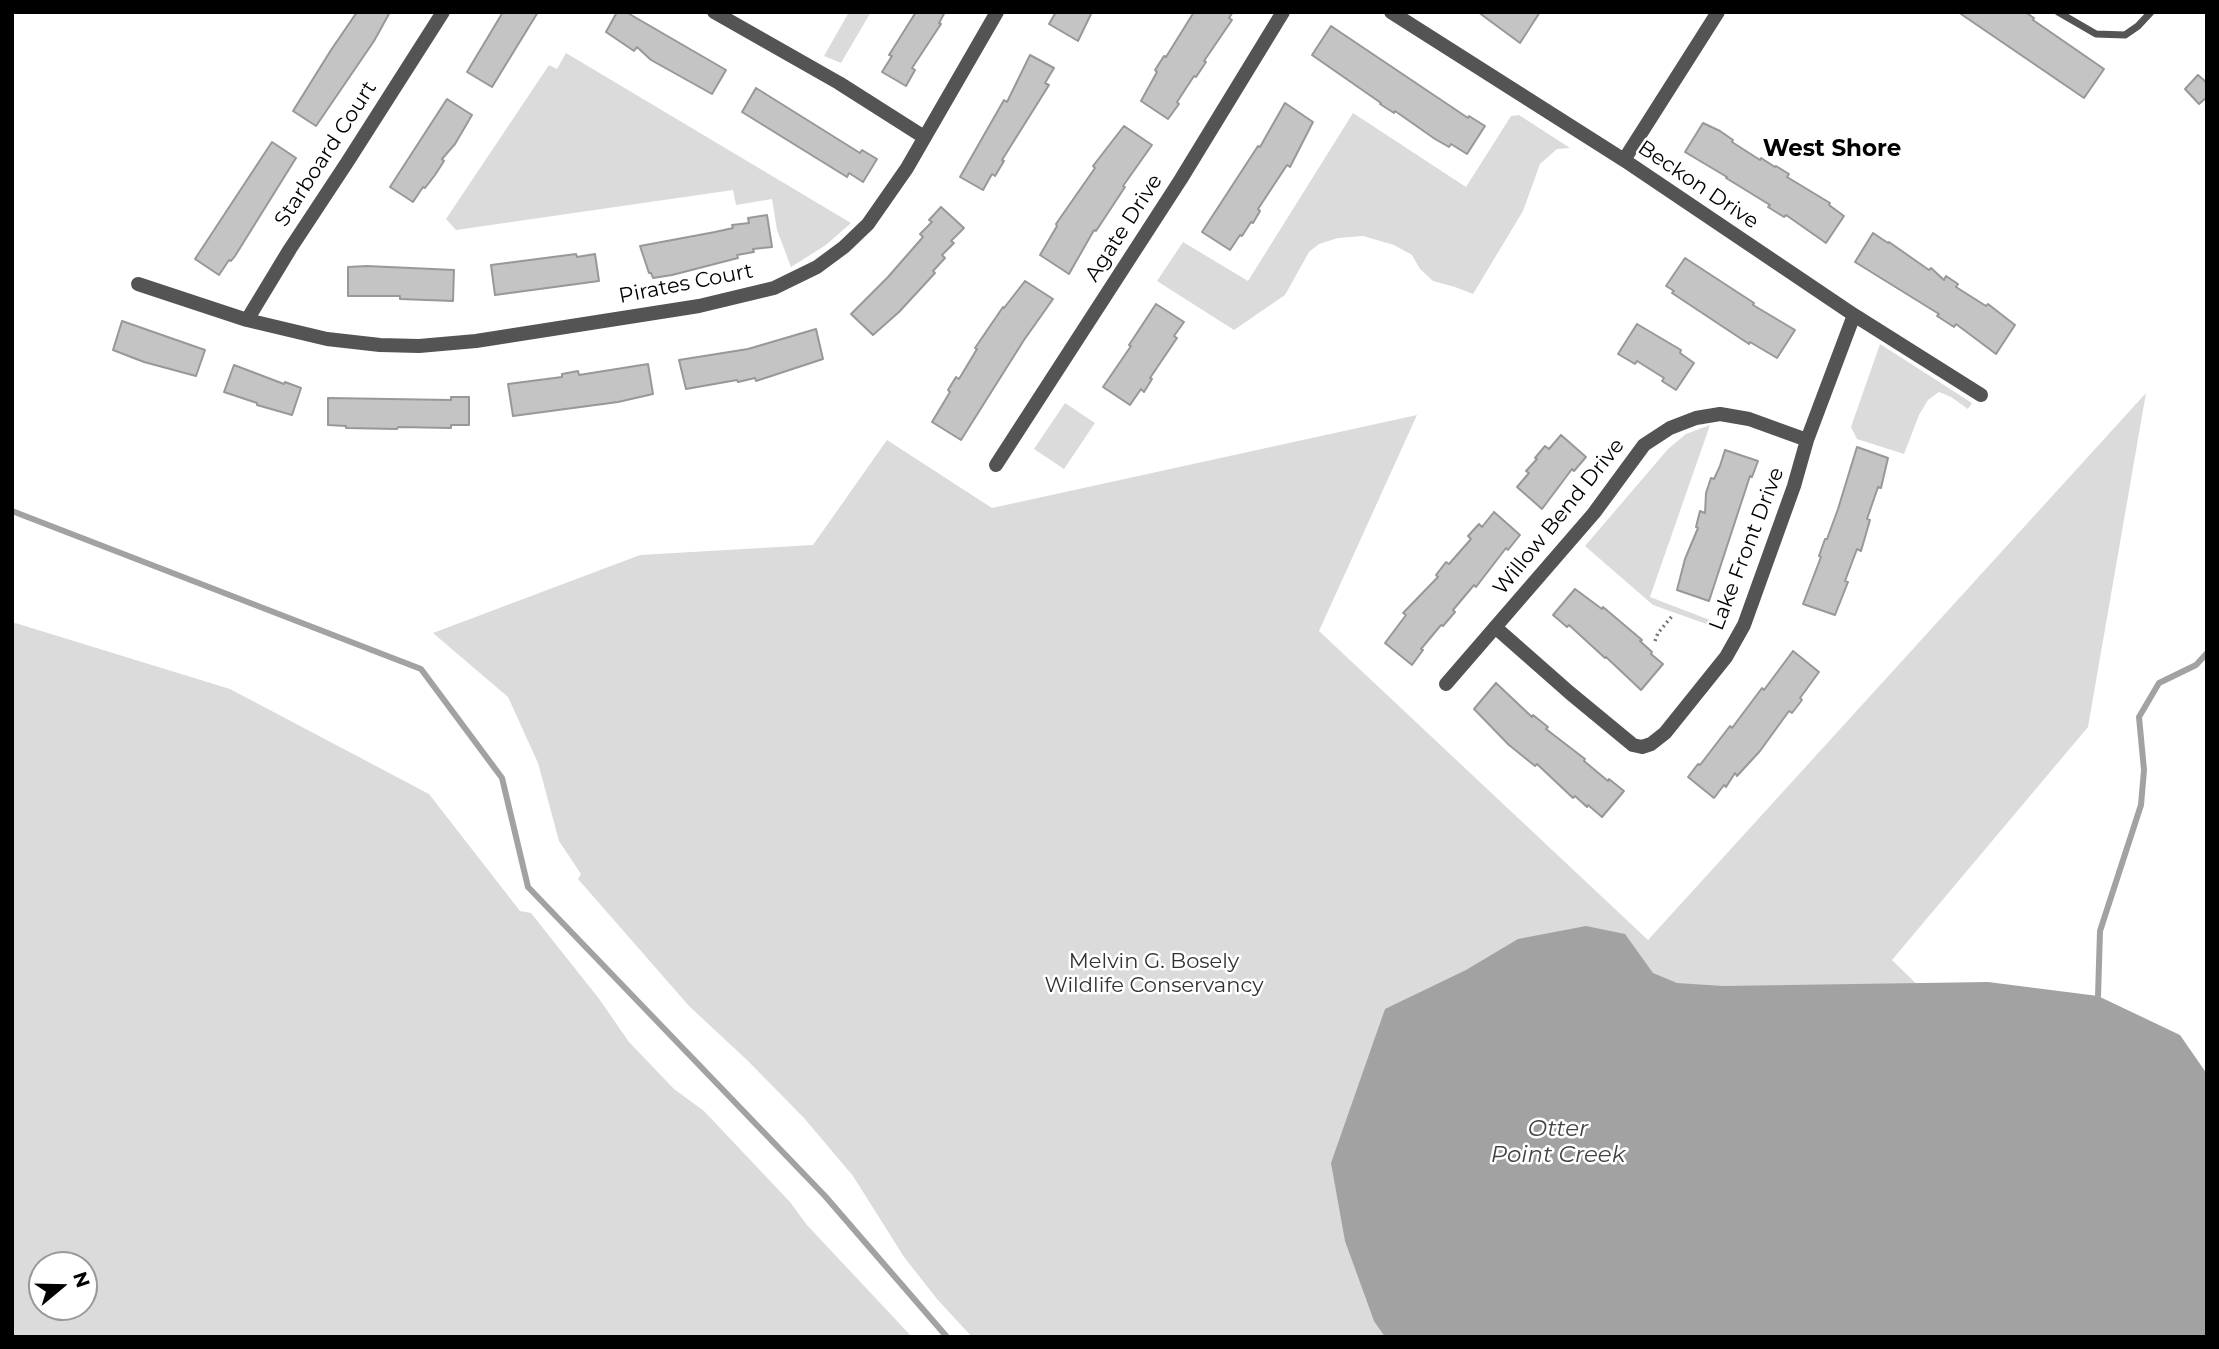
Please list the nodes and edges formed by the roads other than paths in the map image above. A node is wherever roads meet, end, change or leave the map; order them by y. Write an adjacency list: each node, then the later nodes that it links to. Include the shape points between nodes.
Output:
1 (443, 12): 13 (street, Starboard Court)
2 (714, 12): 9 (street)
3 (997, 12): 9 (street, Pirates Court)
4 (1283, 12): 16 (street, Agate Drive)
5 (1391, 12): 10 (street, Beckon Drive)
6 (1718, 12): 10 (street)
7 (2058, 12): 8 (lane, via 2096,34 2125,34)
8 (2151, 12)
9 (925, 137): 13 (street, Pirates Court, via 892,192 844,247 790,281 736,299 419,346 327,339)
10 (1624, 160): 12 (street, Beckon Drive)
11 (138, 284): 13 (street, Pirates Court)
12 (1854, 315): 14 (street, Beckon Drive); 15 (street, Lake Front Drive)
13 (247, 320)
14 (1982, 395)
15 (1807, 440): 17 (street, Willow Bend Drive, via 1749,419 1720,414 1670,428 1644,445 1594,513); 17 (street, Lake Front Drive, via 1734,645 1665,733 1651,744 1633,745)
16 (996, 465)
17 (1495, 627): 18 (street, Willow Bend Drive)
18 (1446, 684)

